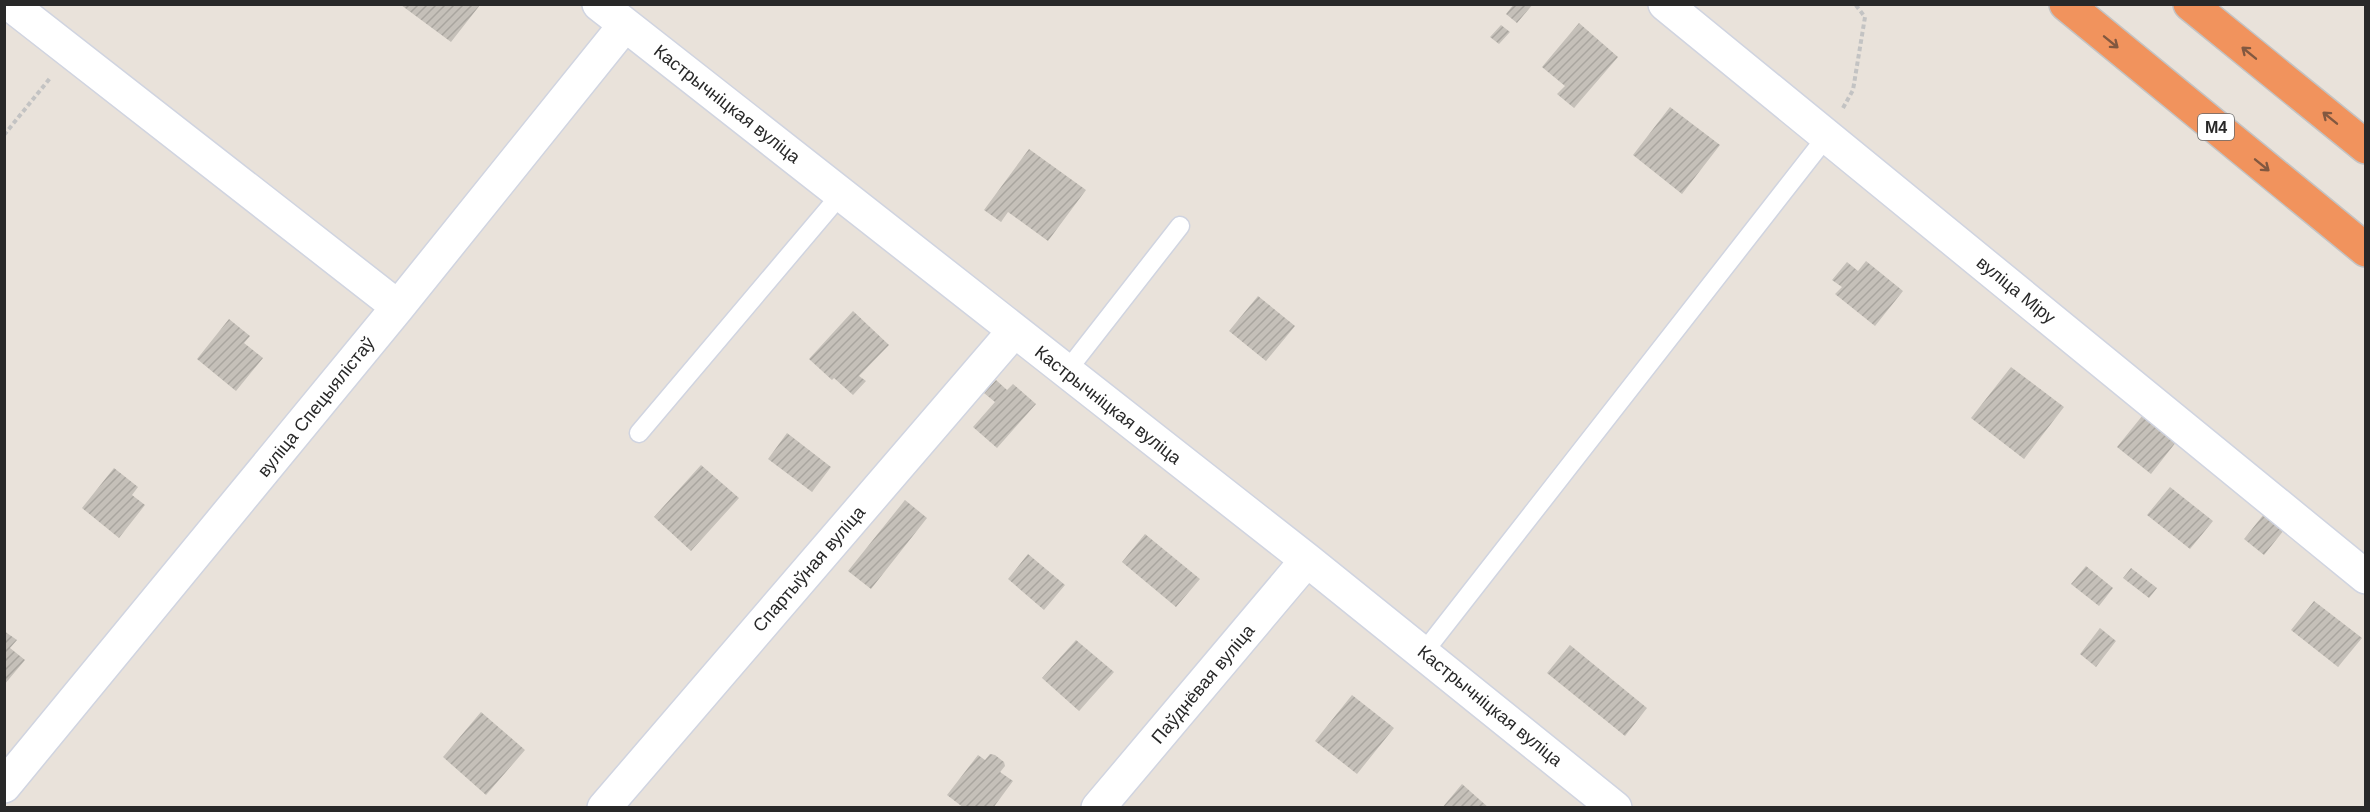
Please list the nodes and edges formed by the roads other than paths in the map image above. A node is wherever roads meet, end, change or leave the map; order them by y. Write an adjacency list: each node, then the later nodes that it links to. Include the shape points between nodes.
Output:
1 (10, 4): 12 (street)
2 (599, 4): 6 (street, Кастрычніцкая вуліца)
3 (1665, 4): 7 (street, вуліца Міру)
4 (2066, 4): 11 (highway, М4, one-way to 11)
5 (2190, 4): 8 (highway, one-way to 5)
6 (625, 25): 9 (street, Кастрычніцкая вуліца); 12 (street, вуліца Спецыялістаў)
7 (1827, 136): 17 (street, вуліца Міру); 18 (lane)
8 (2366, 147)
9 (842, 193): 13 (street, Кастрычніцкая вуліца); 15 (lane)
10 (1180, 225): 14 (lane)
11 (2366, 250)
12 (398, 307): 19 (street, вуліца Спецыялістаў)
13 (1014, 331): 14 (street, Кастрычніцкая вуліца); 20 (street, Спартыўная вуліца)
14 (1066, 372): 16 (street, Кастрычніцкая вуліца)
15 (639, 433)
16 (1307, 560): 18 (street, Кастрычніцкая вуліца); 21 (street, Паўднёвая вуліца)
17 (2366, 577)
18 (1424, 652): 22 (street, Кастрычніцкая вуліца)
19 (4, 786)
20 (604, 807)
21 (1098, 807)
22 (1615, 807)

